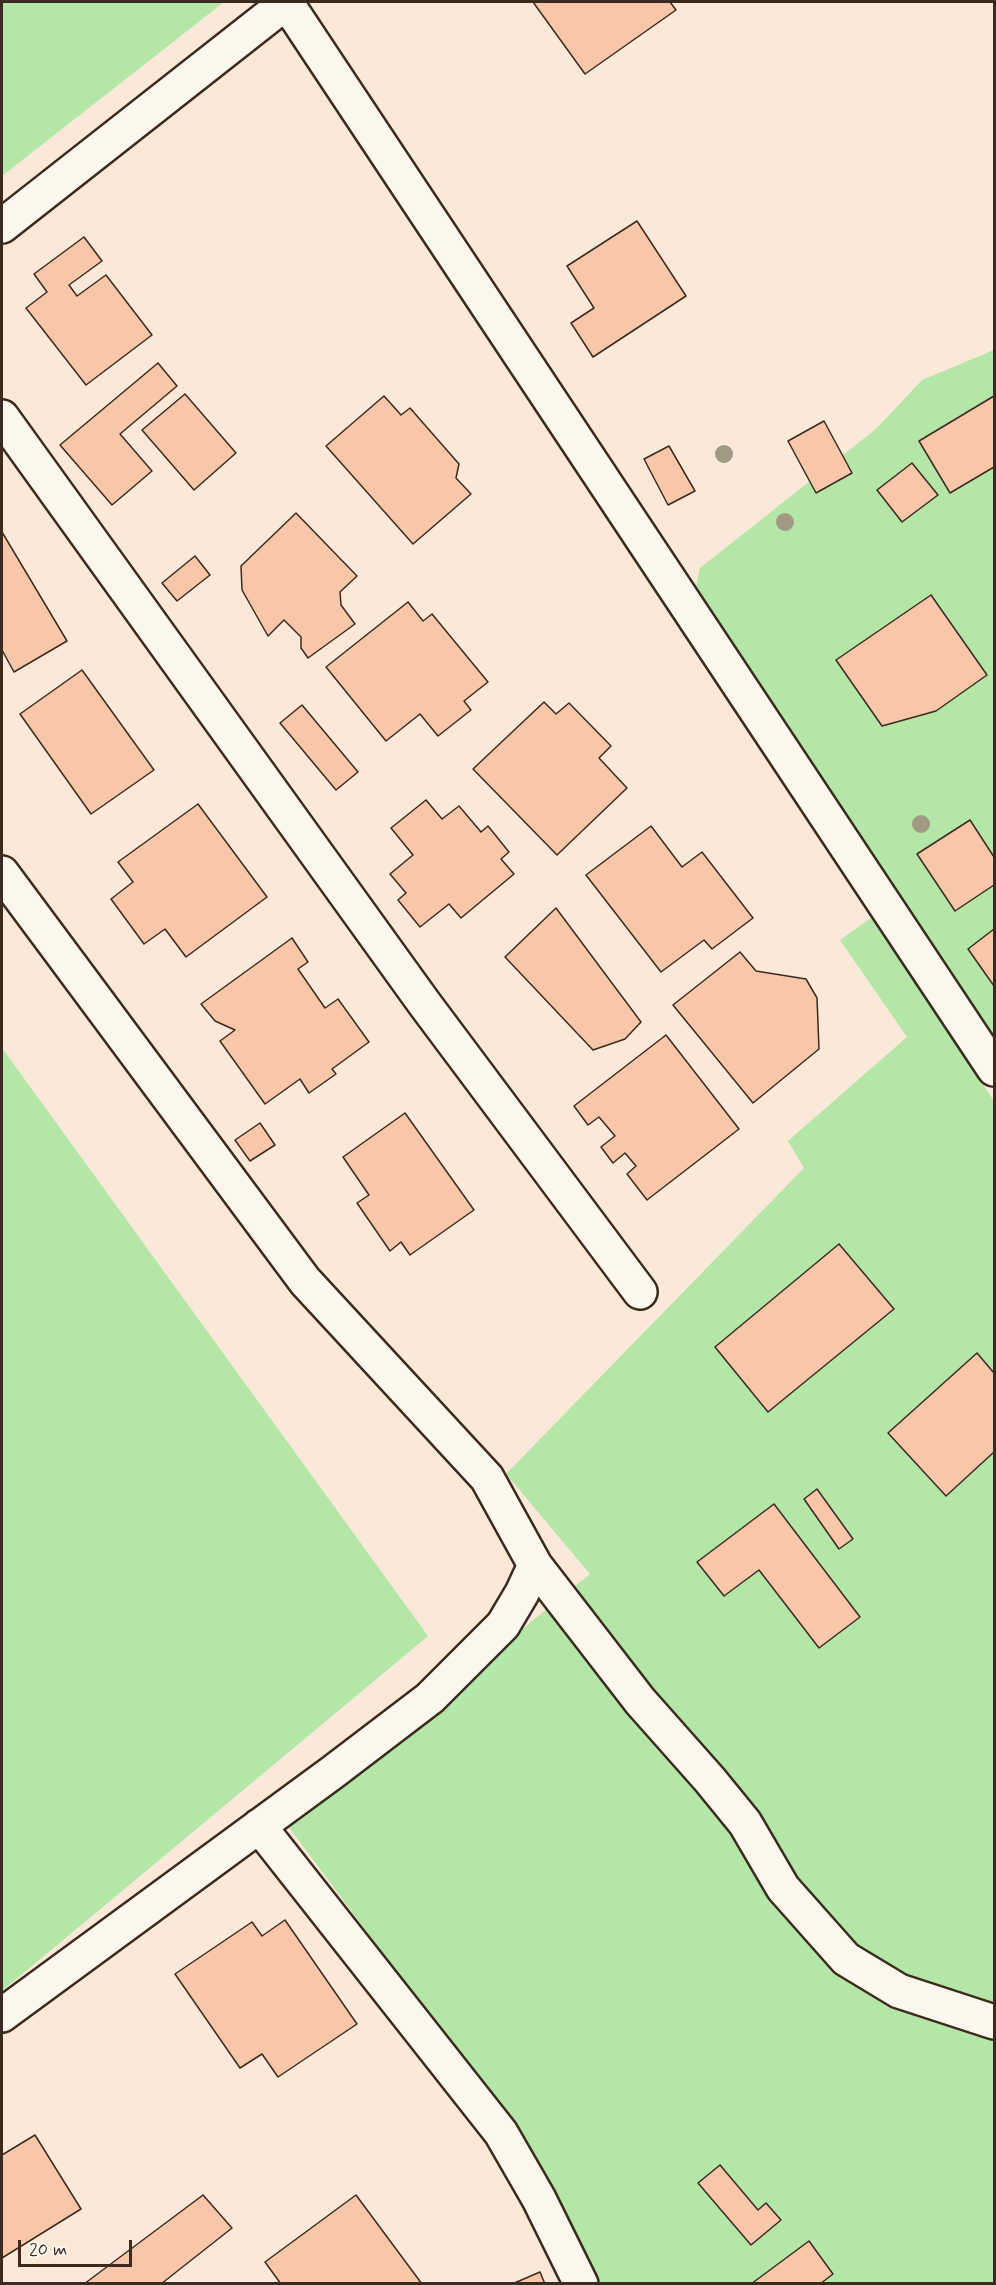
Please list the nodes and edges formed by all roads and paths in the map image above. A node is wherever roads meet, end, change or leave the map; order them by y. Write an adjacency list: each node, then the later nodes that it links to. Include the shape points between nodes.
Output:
1 (286, 2): 2 (street); 5 (street)
2 (2, 226)
3 (2, 417): 6 (street, via 424,1003)
4 (2, 873): 7 (street, via 305,1281 487,1479)
5 (994, 1069)
6 (640, 1292)
7 (535, 1565): 8 (street, via 503,1625 430,1698); 10 (street, via 640,1701 745,1823 783,1888 846,1959 898,1991)
8 (258, 1826): 9 (street); 11 (street, via 501,2133)
9 (2, 2015)
10 (994, 2022)
11 (581, 2283)

